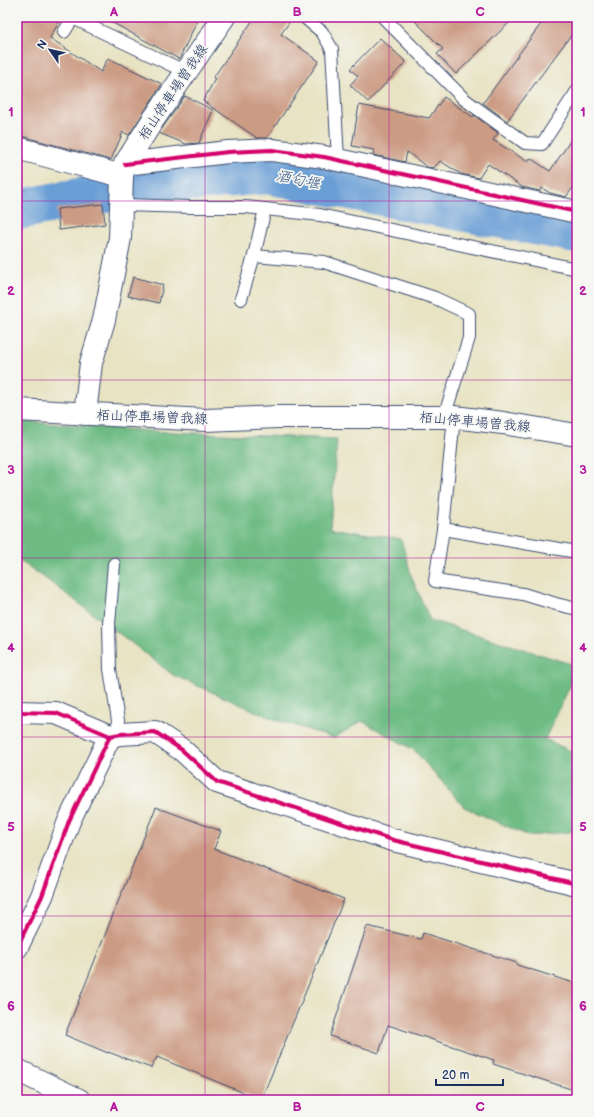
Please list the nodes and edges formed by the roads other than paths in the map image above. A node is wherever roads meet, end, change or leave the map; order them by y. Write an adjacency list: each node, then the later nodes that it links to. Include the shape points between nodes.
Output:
1 (224, 17): 5 (main road, 栢山停車場曽我線)
2 (304, 17): 8 (lane, via 322,32 332,49)
3 (383, 17): 6 (lane, via 464,99 525,143 542,144)
4 (64, 32): 5 (lane, via 73,18)
5 (186, 72): 9 (main road, 栢山停車場曽我線, via 153,120)
6 (577, 91)
7 (17, 148): 9 (main road)
8 (338, 160): 9 (main road, via 272,150 228,152); 12 (main road)
9 (124, 170): 10 (main road, 栢山停車場曽我線)
10 (122, 205): 11 (lane); 17 (main road, 栢山停車場曽我線, via 116,262 104,320 91,363)
11 (265, 209): 13 (lane); 14 (lane, via 320,215)
12 (577, 212)
13 (254, 256): 15 (lane); 18 (lane, via 324,262 435,298 469,314 469,338)
14 (577, 269)
15 (241, 299)
16 (17, 410): 17 (main road)
17 (85, 414): 18 (main road, 栢山停車場曽我線, via 206,420 286,417)
18 (449, 417): 19 (main road, 栢山停車場曽我線); 20 (lane)
19 (577, 435)
20 (443, 529): 21 (lane); 23 (lane, via 435,581 523,594)
21 (577, 552)
22 (114, 564): 25 (lane, via 109,624)
23 (577, 609)
24 (17, 712): 25 (main road, via 56,713)
25 (115, 735): 26 (main road, via 155,732 182,750 217,782 393,840); 27 (main road, via 69,821 42,896)
26 (577, 884)
27 (17, 947)
28 (17, 1070): 29 (main road)
29 (79, 1100)

